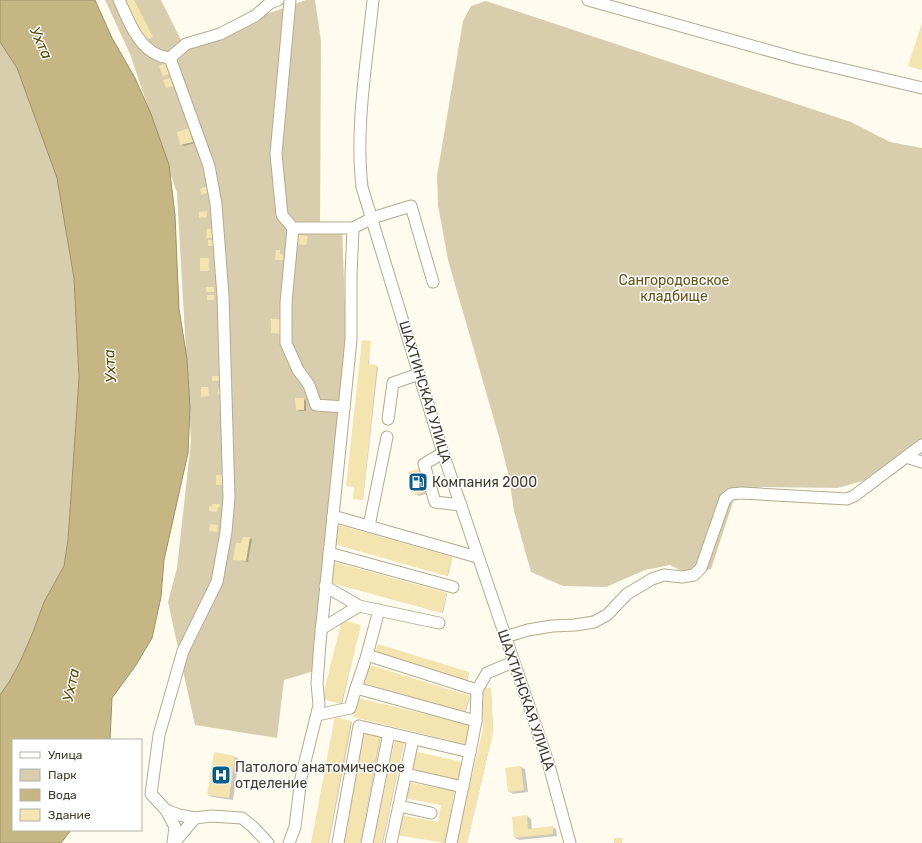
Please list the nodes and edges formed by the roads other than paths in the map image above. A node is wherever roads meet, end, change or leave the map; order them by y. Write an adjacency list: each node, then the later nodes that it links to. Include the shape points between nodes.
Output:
1 (119, 0): 6 (street, via 136,34 148,48 158,55)
2 (278, 0): 6 (street, via 255,16 220,34 186,44)
3 (290, 0): 9 (street, via 276,154 282,215)
4 (372, 0): 8 (street, ШАХТИНСКАЯ УЛИЦА, via 359,163 362,187)
5 (588, 0): 7 (street, via 799,59)
6 (170, 58): 44 (street, via 209,166 216,204 223,296 229,498 217,582 182,651 160,734 151,794)
7 (922, 88)
8 (372, 218): 10 (street); 11 (street, via 411,206); 12 (street, ШАХТИНСКАЯ УЛИЦА)
9 (293, 228): 10 (street); 13 (street, via 286,303 286,343 298,370 309,385 316,405)
10 (353, 228): 13 (street, via 351,340)
11 (433, 282)
12 (419, 374): 14 (street, via 393,383); 17 (street, ШАХТИНСКАЯ УЛИЦА)
13 (344, 407): 21 (street)
14 (388, 419)
15 (387, 437): 22 (street)
16 (922, 445): 18 (street)
17 (443, 453): 20 (street, ШАХТИНСКАЯ УЛИЦА); 20 (street, via 424,464 435,502)
18 (906, 457): 19 (street); 31 (street, via 854,496 846,499 731,494 725,499 701,568 694,575 664,575 652,579 627,594 607,615 594,622 528,630)
19 (922, 462)
20 (461, 505): 24 (street, ШАХТИНСКАЯ УЛИЦА)
21 (333, 516): 22 (street); 23 (street)
22 (369, 526): 24 (street)
23 (329, 553): 25 (street); 26 (street)
24 (477, 557): 31 (street, ШАХТИНСКАЯ УЛИЦА)
25 (326, 586): 27 (street); 30 (street)
26 (453, 588)
27 (359, 606): 28 (street); 30 (street)
28 (379, 610): 29 (street); 32 (street)
29 (438, 623)
30 (321, 629): 36 (street)
31 (505, 638): 33 (street, ШАХТИНСКАЯ УЛИЦА)
32 (367, 655): 34 (street); 35 (street)
33 (513, 662): 35 (street, via 487,673); 54 (street, ШАХТИНСКАЯ УЛИЦА, via 548,762)
34 (356, 688): 36 (street, via 350,708); 37 (street)
35 (477, 690): 37 (street)
36 (317, 715): 50 (street, via 301,778 295,827)
37 (476, 721): 40 (street)
38 (389, 733): 39 (street); 51 (street, via 359,726); 52 (street)
39 (413, 738): 40 (street); 41 (street)
40 (470, 752): 42 (street)
41 (406, 774): 42 (street); 43 (street)
42 (463, 787): 53 (street)
43 (399, 806): 45 (street); 47 (street)
44 (166, 810): 46 (street); 48 (street, via 175,827)
45 (430, 813)
46 (195, 818): 48 (street); 49 (street, via 242,818)
47 (395, 842)
48 (174, 843)
49 (268, 843)
50 (290, 843)
51 (338, 843)
52 (367, 843)
53 (452, 843)
54 (570, 843)

